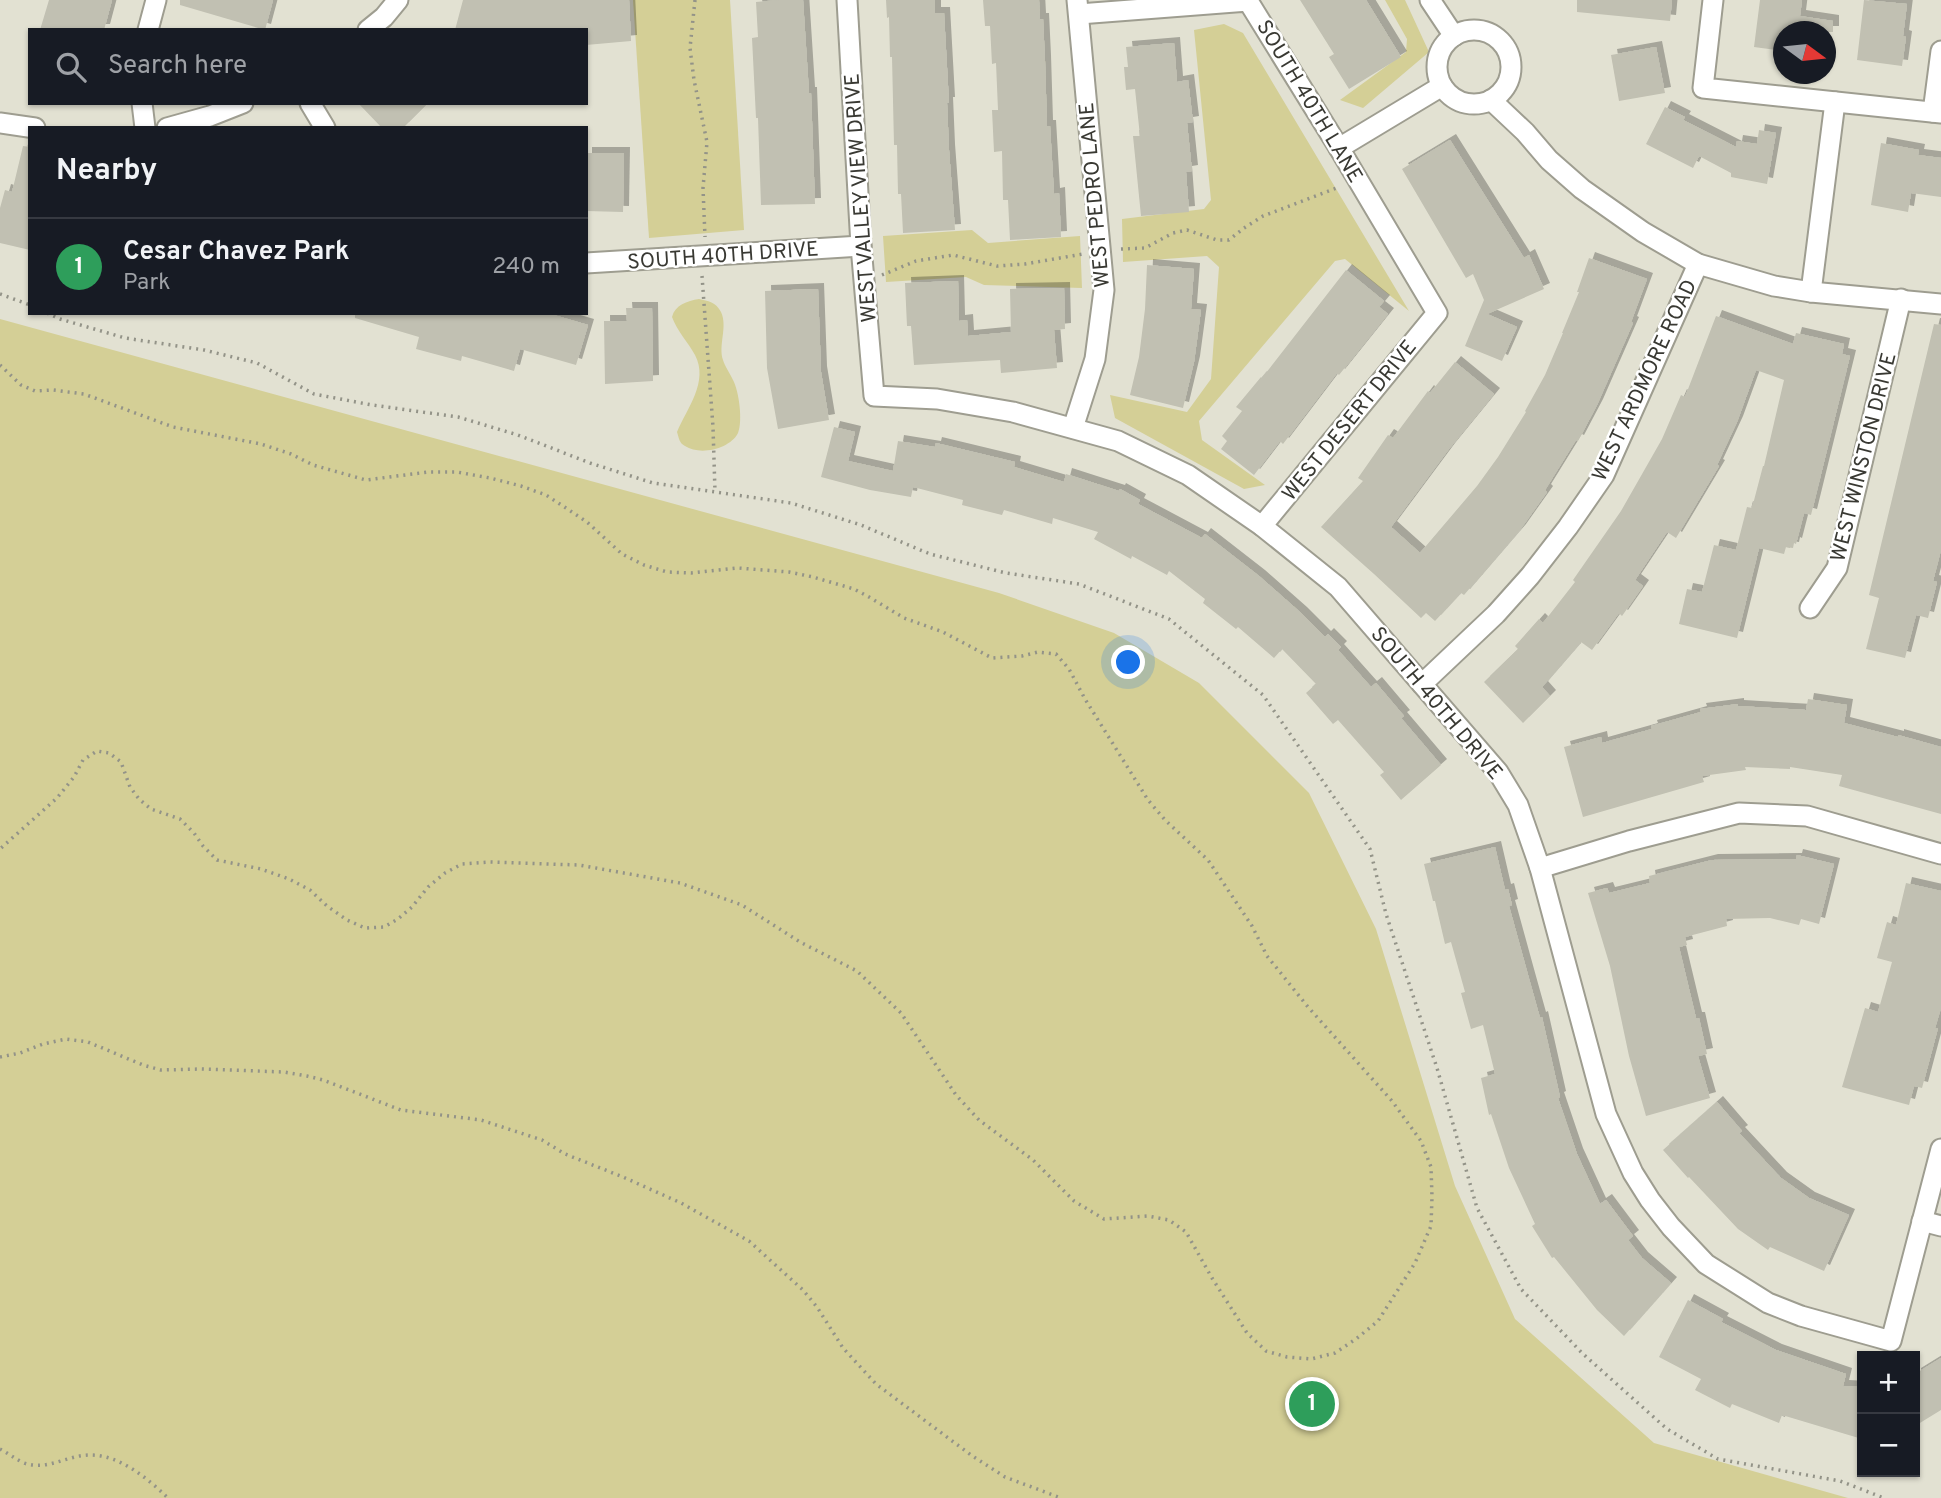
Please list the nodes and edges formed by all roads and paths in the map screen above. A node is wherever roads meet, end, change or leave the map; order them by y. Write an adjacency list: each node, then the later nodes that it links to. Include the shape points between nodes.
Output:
1 (156, 0): 8 (street)
2 (398, 0): 9 (street)
3 (695, 0): 28 (path, via 690,48 707,142)
4 (847, 0): 26 (street, WEST VALLEY VIEW DRIVE)
5 (1430, 0): 10 (street)
6 (1713, 0): 14 (street, via 1703,89)
7 (1078, 7): 24 (street, SOUTH 40TH LANE, via 1248,1); 27 (street, WEST PEDRO LANE)
8 (149, 28)
9 (370, 28)
10 (1454, 36): 12 (street, via 1439,53 1437,76); 13 (street, via 1477,30 1506,48 1511,71 1501,92)
11 (1941, 51): 18 (street)
12 (1442, 86): 13 (street, via 1459,101 1481,104); 24 (street)
13 (1491, 100): 30 (street, via 1582,189)
14 (1835, 102): 18 (street); 32 (street)
15 (142, 105): 20 (street)
16 (238, 105): 21 (street)
17 (311, 105): 22 (street)
18 (1937, 113)
19 (0, 123): 23 (street)
20 (145, 126)
21 (174, 126)
22 (324, 126)
23 (28, 127)
24 (1339, 148): 25 (street, SOUTH 40TH LANE)
25 (1357, 177): 27 (path, via 1263,216 1229,240 1187,230 1145,248); 37 (street, SOUTH 40TH LANE)
26 (861, 246): 28 (street, SOUTH 40TH DRIVE); 31 (street, WEST VALLEY VIEW DRIVE)
27 (1100, 248): 31 (path, via 997,266 953,255 916,261); 41 (street, WEST PEDRO LANE, via 1104,290 1095,359)
28 (704, 256): 29 (street, SOUTH 40TH DRIVE); 42 (path)
29 (588, 263)
30 (1698, 264): 32 (street); 45 (street, WEST ARDMORE ROAD, via 1604,475 1530,576)
31 (864, 281): 40 (street, WEST VALLEY VIEW DRIVE)
32 (1811, 292): 34 (street)
33 (0, 294): 35 (path)
34 (1901, 299): 36 (street); 44 (street, WEST WINSTON DRIVE, via 1838,568)
35 (28, 304)
36 (1941, 304)
37 (1437, 313): 43 (street, WEST DESERT DRIVE)
38 (51, 315): 42 (path, via 125,338 257,363 314,394 458,417 653,483)
39 (0, 365): 46 (path, via 21,385 35,391 84,394 173,427 261,444 366,480 457,472 521,486 546,495 587,522 622,554 667,572 738,568 813,577 854,589 904,618 992,658 1056,654 1148,800 1208,860 1252,926 1266,956 1421,1141 1430,1167 1431,1226 1415,1263 1378,1321 1335,1353 1311,1359 1287,1357 1266,1351 1247,1333 1186,1232 1169,1220 1148,1216 1104,1219 1074,1201 956,1096 901,1013 857,971 742,905 680,883 579,865 489,862 462,864 445,873 398,919 384,927 365,928 289,878 217,860 180,819 139,799 121,762 97,751 83,760 57,798)
40 (874, 396): 41 (street, SOUTH 40TH DRIVE, via 1013,411)
41 (1073, 428): 43 (street, SOUTH 40TH DRIVE, via 1118,441 1188,475)
42 (715, 493): 55 (path, via 791,503 861,524 930,554 1006,573 1079,584 1169,618 1263,695 1370,849 1477,1208 1521,1289 1582,1353 1667,1429 1718,1459 1840,1481)
43 (1262, 527): 45 (street, SOUTH 40TH DRIVE, via 1338,587)
44 (1810, 608)
45 (1422, 684): 48 (street, SOUTH 40TH DRIVE, via 1498,772 1518,805)
46 (0, 849)
47 (1941, 854): 48 (street, via 1807,816 1739,813)
48 (1540, 868): 51 (street, SOUTH 40TH DRIVE, via 1606,1114 1650,1200 1706,1264 1768,1303 1891,1341)
49 (0, 1057): 54 (path, via 66,1038 161,1070 307,1076 401,1110 481,1120 542,1140 681,1203 749,1241 803,1290 843,1348 876,1384 1005,1477)
50 (1941, 1149): 51 (street)
51 (1932, 1224)
52 (0, 1448): 53 (path, via 36,1466 88,1455 121,1463)
53 (169, 1498)
54 (1061, 1498)
55 (1884, 1498)

